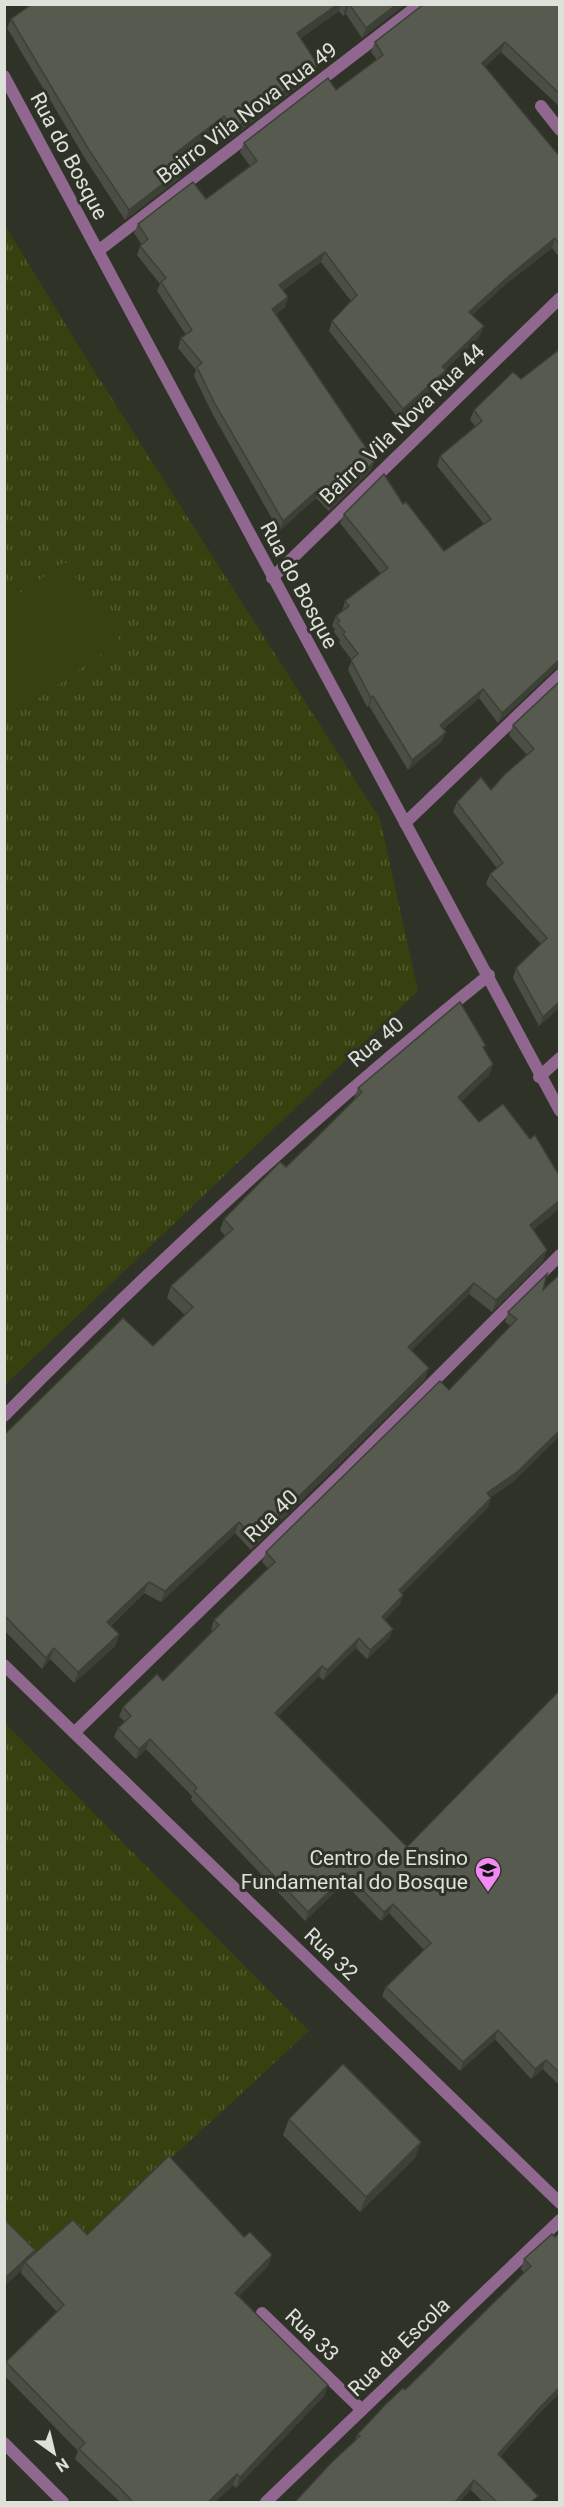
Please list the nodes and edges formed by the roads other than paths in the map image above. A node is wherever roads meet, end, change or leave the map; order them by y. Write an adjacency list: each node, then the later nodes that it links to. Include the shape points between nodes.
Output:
1 (420, 4): 5 (street, Bairro Vila Nova Rua 49)
2 (4, 76): 5 (street, Rua do Bosque)
3 (541, 106): 4 (street)
4 (560, 130)
5 (98, 251): 7 (street, Rua do Bosque)
6 (560, 298): 7 (street, Bairro Vila Nova Rua 44)
7 (272, 578): 9 (street, Rua do Bosque)
8 (560, 675): 9 (street)
9 (405, 823): 10 (street, Rua do Bosque)
10 (489, 975): 12 (street, Rua do Bosque); 15 (street, Rua 40, via 325,1111 208,1216)
11 (560, 1058): 12 (street)
12 (539, 1077): 13 (street, Rua do Bosque)
13 (560, 1111)
14 (560, 1255): 17 (street, Rua 40)
15 (4, 1416)
16 (4, 1665): 17 (street)
17 (75, 1732): 18 (street, Rua 32)
18 (560, 2203)
19 (560, 2220): 21 (street, Rua da Escola)
20 (262, 2313): 21 (street, Rua 33)
21 (361, 2409): 24 (street, Rua da Escola)
22 (4, 2443): 23 (street)
23 (63, 2502)
24 (266, 2502)

